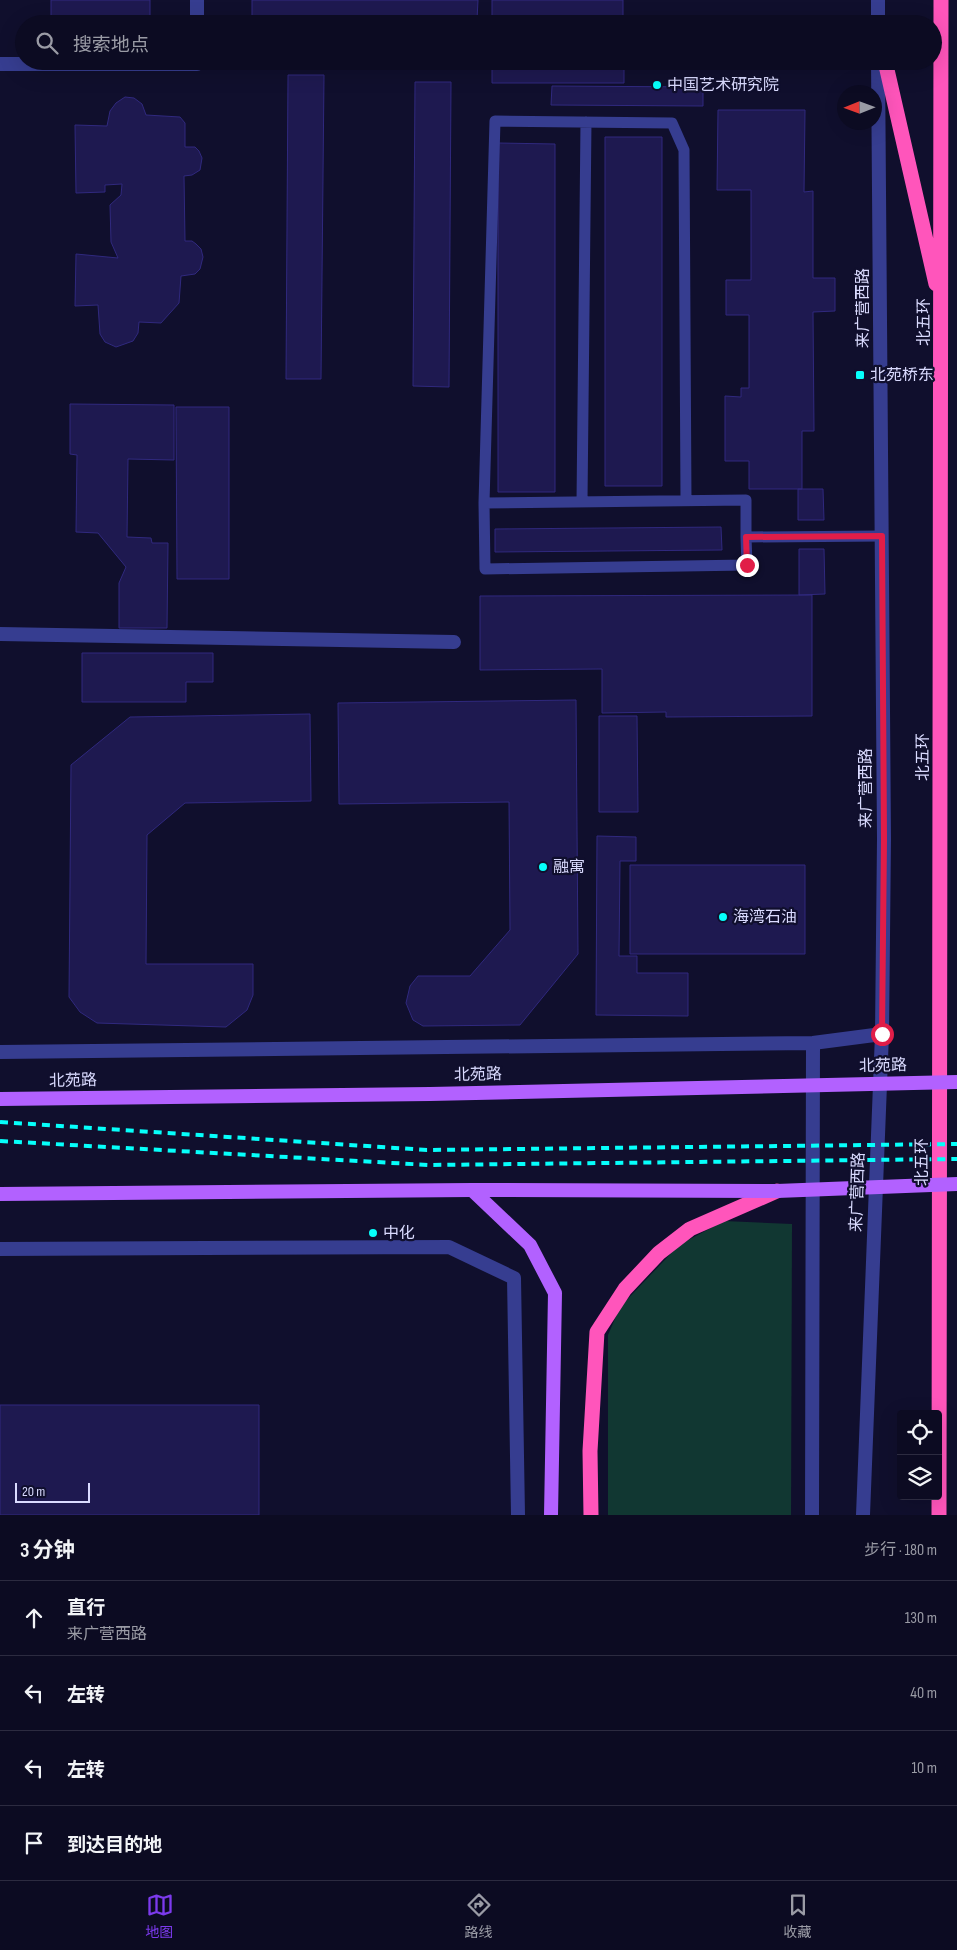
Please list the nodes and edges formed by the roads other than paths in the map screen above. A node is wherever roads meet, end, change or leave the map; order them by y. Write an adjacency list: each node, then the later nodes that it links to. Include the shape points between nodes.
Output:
1 (197, 0): 4 (street)
2 (878, 0): 5 (street)
3 (941, 0): 6 (highway, 北五环)
4 (197, 15)
5 (878, 15)
6 (941, 15)
7 (0, 64): 8 (street)
8 (15, 64)
9 (878, 70): 17 (street, 来广营西路)
10 (888, 70): 13 (highway)
11 (941, 70): 13 (highway, 北五环)
12 (586, 122): 14 (lane, via 672,123 684,150); 15 (lane); 16 (lane, via 495,121)
13 (942, 310): 36 (highway, 北五环)
14 (686, 500): 15 (lane); 18 (lane, via 746,500)
15 (582, 502): 16 (lane)
16 (484, 503): 18 (lane, via 485,568 747,565)
17 (882, 536): 18 (lane); 21 (street, 来广营西路)
18 (746, 537)
19 (0, 634): 20 (street)
20 (454, 642)
21 (882, 1034): 22 (street); 35 (street, 来广营西路)
22 (814, 1043): 23 (street); 34 (street)
23 (0, 1052)
24 (957, 1082): 25 (main road, 北苑路, bridge, via 440,1094)
25 (0, 1099)
26 (957, 1184): 28 (main road, bridge)
27 (472, 1190): 28 (main road, bridge); 29 (main road, bridge); 32 (main road, via 530,1245 555,1293)
28 (777, 1191): 33 (highway, via 690,1229 659,1253 625,1289 597,1332 590,1451)
29 (0, 1194)
30 (0, 1249): 31 (street, via 449,1246 514,1278)
31 (518, 1515)
32 (552, 1515)
33 (592, 1515)
34 (812, 1515)
35 (863, 1515)
36 (939, 1515)

